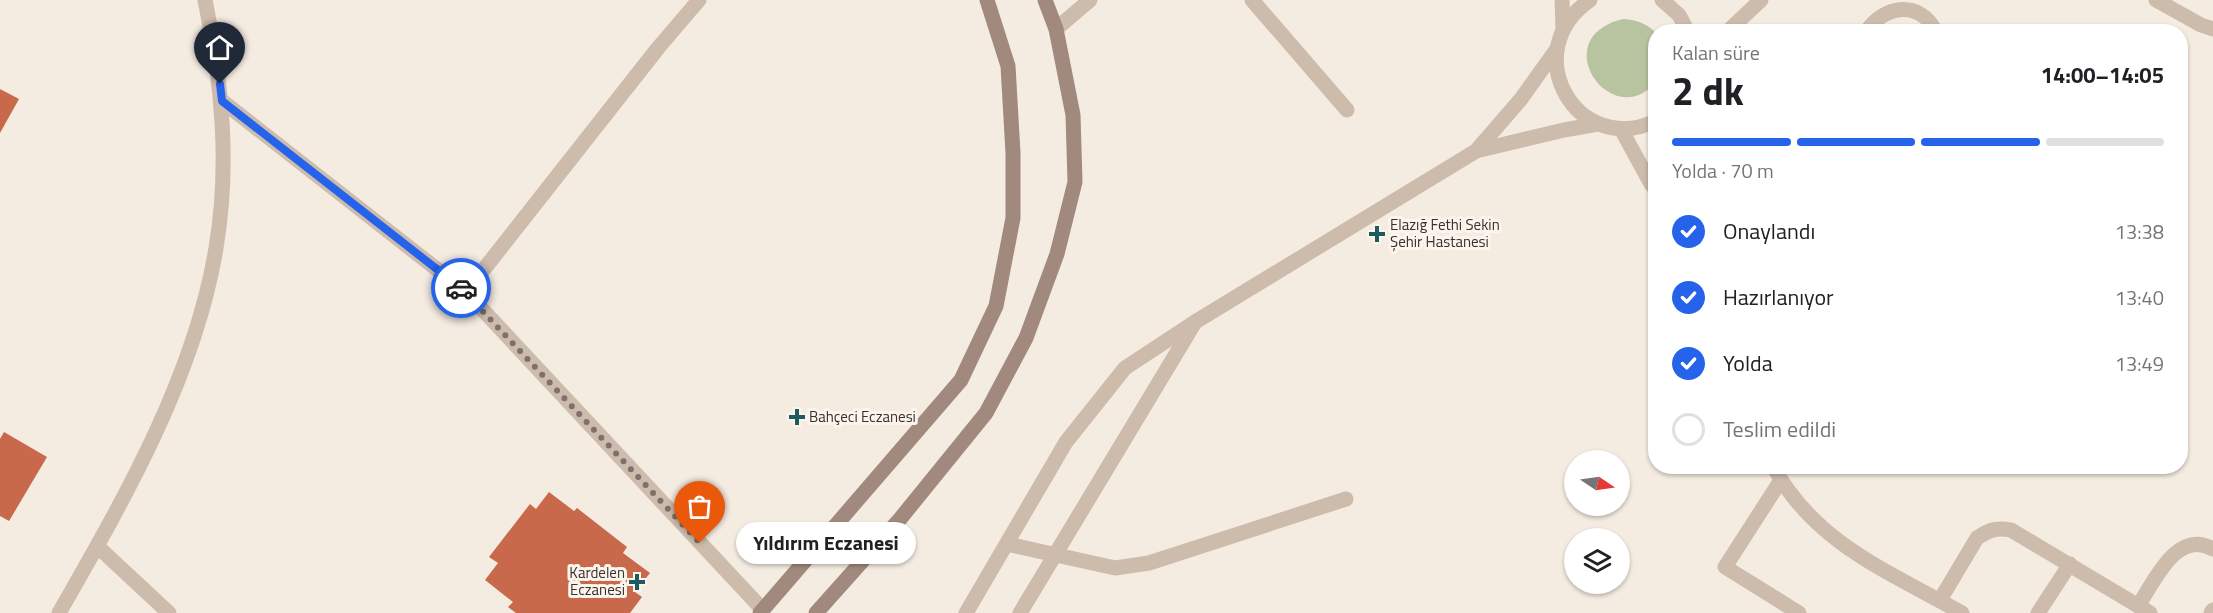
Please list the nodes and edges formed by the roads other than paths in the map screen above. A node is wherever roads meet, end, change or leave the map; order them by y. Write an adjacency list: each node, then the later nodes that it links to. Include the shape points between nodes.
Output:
1 (205, 0): 20 (street)
2 (699, 0): 27 (street)
3 (987, 0): 39 (street, via 1008,66 1014,153 1013,218 996,306 961,380)
4 (1045, 0): 17 (street)
5 (1090, 0): 17 (street)
6 (1252, 0): 21 (street)
7 (1562, 0): 16 (street)
8 (1590, 0): 16 (street, via 1576,9)
9 (1662, 0): 12 (street)
10 (1761, 0): 13 (street)
11 (2156, 0): 18 (street)
12 (1684, 24)
13 (1736, 24)
14 (1873, 24): 15 (street, via 1886,11 1899,8 1924,16)
15 (1930, 24)
16 (1563, 28): 19 (street)
17 (1056, 29): 42 (street, via 1073,115 1075,182 1057,254 1026,338 986,413 900,519)
18 (2213, 29)
19 (1556, 50): 22 (street, via 1556,73 1564,94 1579,112); 25 (street)
20 (222, 101): 27 (street); 33 (street, via 224,172 216,248 197,331 167,408)
21 (1347, 110)
22 (1598, 124): 24 (street); 25 (street)
23 (1648, 125): 24 (street)
24 (1621, 129): 26 (street)
25 (1476, 152): 28 (street)
26 (1648, 178)
27 (466, 292): 39 (street)
28 (1195, 322): 32 (street, via 1125,368 1066,442); 35 (street)
29 (1776, 474): 45 (street, via 1725,567)
30 (1778, 474): 37 (street, via 1803,509 1836,541)
31 (1346, 499): 35 (street, via 1149,563 1115,568)
32 (1006, 544): 35 (street); 43 (street)
33 (97, 546): 40 (street); 41 (street)
34 (2213, 549): 38 (street, via 2198,544 2176,551)
35 (1054, 554): 44 (street)
36 (2070, 564): 37 (street, via 2011,530 1994,529 1977,538); 38 (street); 47 (street)
37 (1940, 600): 46 (street)
38 (2144, 610)
39 (762, 612)
40 (59, 613)
41 (170, 613)
42 (816, 613)
43 (966, 613)
44 (1020, 613)
45 (1799, 613)
46 (1962, 613)
47 (2038, 613)

